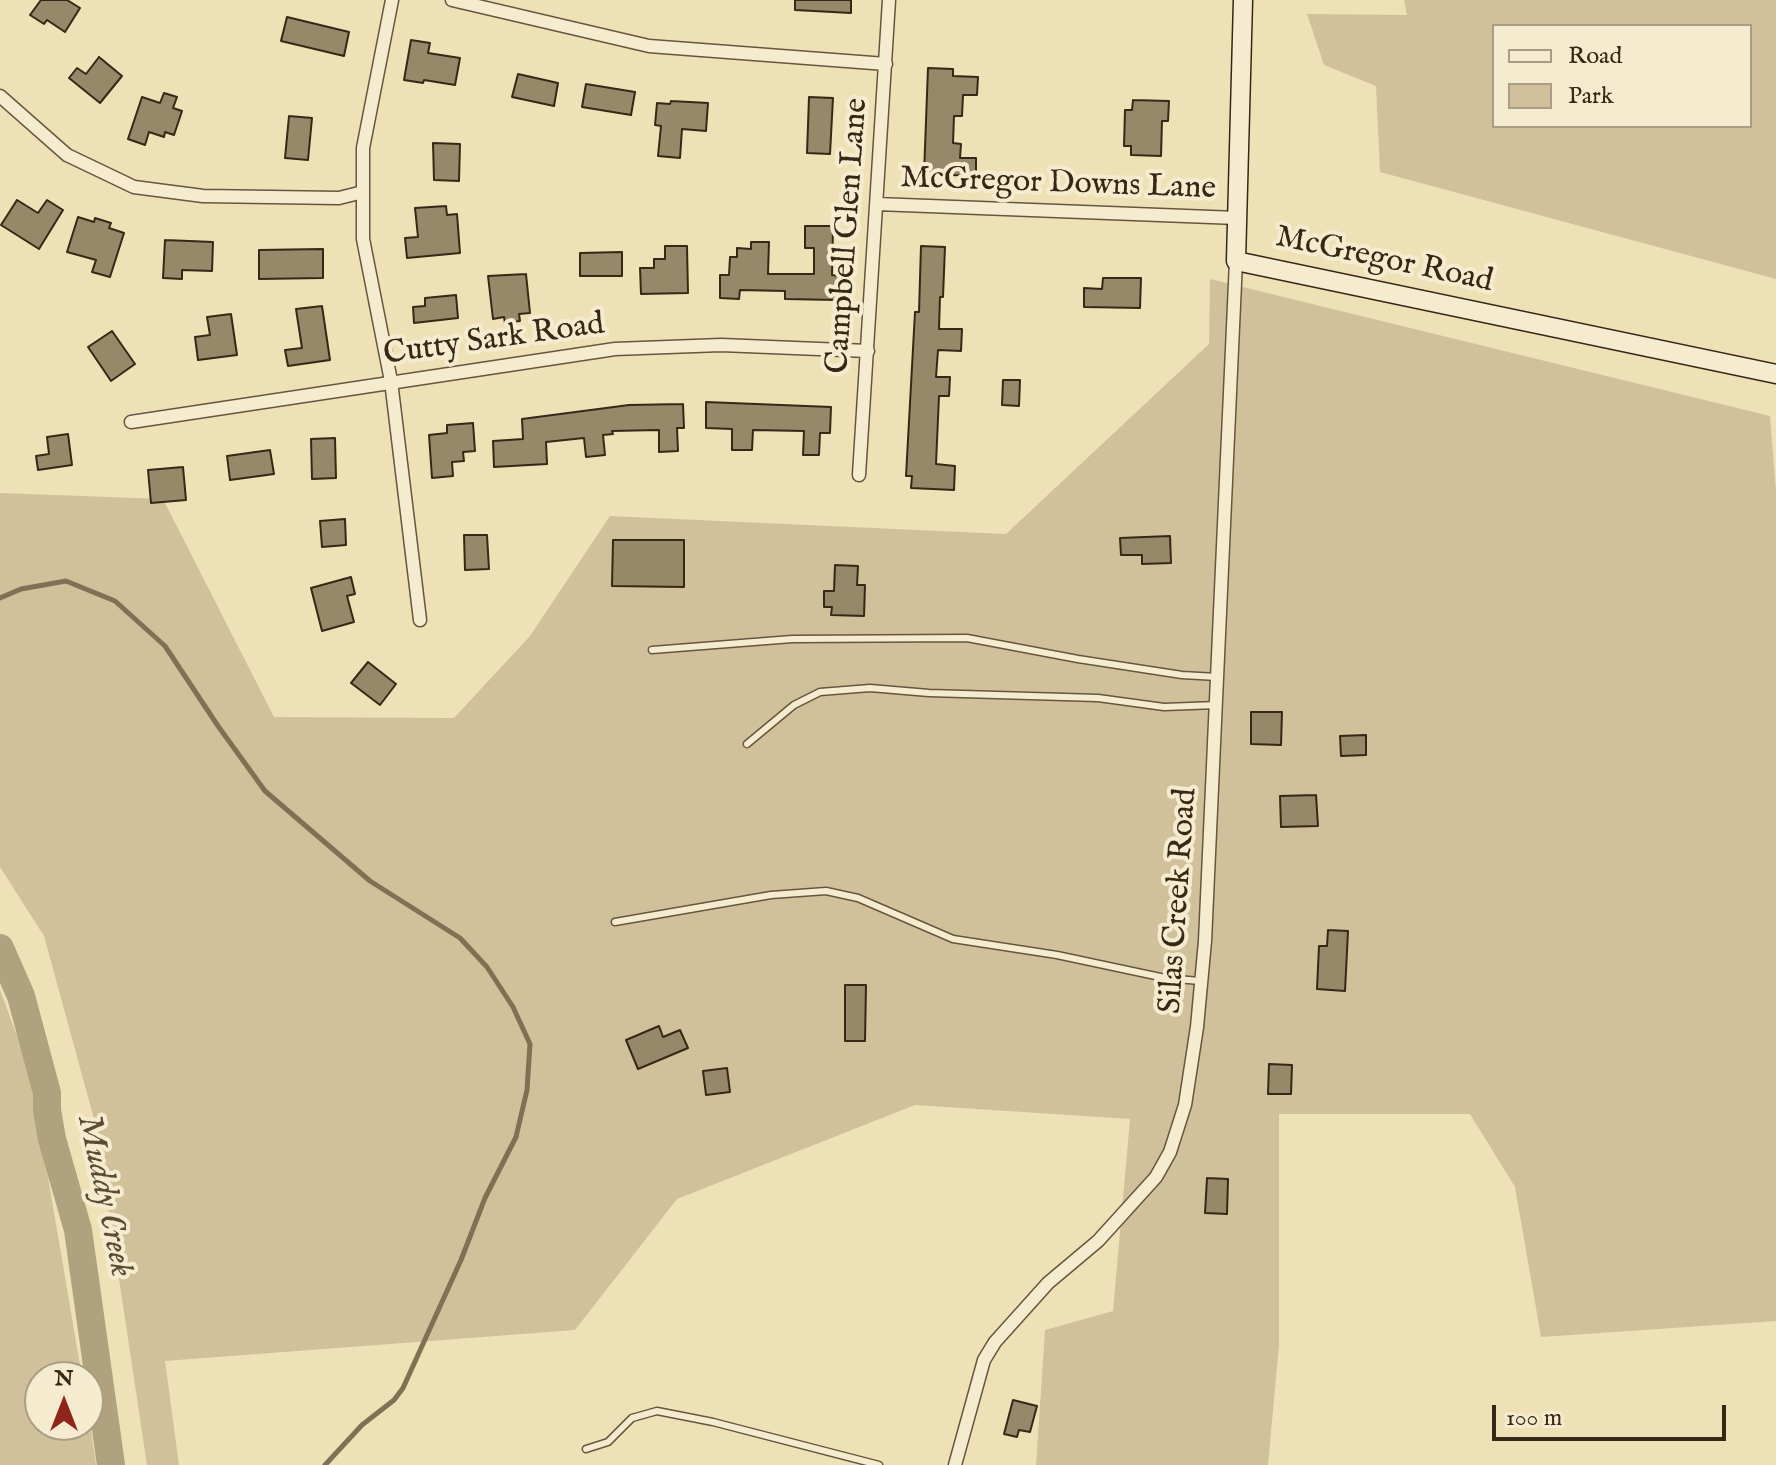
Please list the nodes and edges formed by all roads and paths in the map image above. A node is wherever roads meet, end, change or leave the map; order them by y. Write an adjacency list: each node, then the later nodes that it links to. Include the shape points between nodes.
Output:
1 (392, 0): 7 (street, via 363,148)
2 (452, 0): 5 (street, via 649,46)
3 (889, 0): 5 (street, Campbell Glen Lane)
4 (1243, 0): 9 (street, McGregor Road)
5 (886, 64): 8 (street, Campbell Glen Lane)
6 (0, 96): 7 (street, via 67,155 134,187 203,196 339,198)
7 (363, 192): 13 (street, via 363,239)
8 (877, 204): 9 (street, McGregor Downs Lane); 11 (street, Campbell Glen Lane)
9 (1237, 218): 10 (street, McGregor Road)
10 (1236, 261): 12 (street, McGregor Road); 18 (street, Silas Creek Road)
11 (868, 351): 13 (street, Cutty Sark Road, via 721,345 615,349); 15 (street, Campbell Glen Lane)
12 (1776, 374)
13 (391, 381): 14 (street, Cutty Sark Road); 16 (street)
14 (131, 422)
15 (859, 475)
16 (420, 620)
17 (652, 650): 18 (lane, via 792,639 967,638)
18 (1218, 677): 19 (street, Silas Creek Road)
19 (1217, 705): 20 (lane, via 1164,707 1098,698 870,688 820,692 794,705); 22 (street, Silas Creek Road)
20 (747, 744)
21 (615, 922): 22 (lane, via 771,895 826,891 858,898 953,939)
22 (1202, 981): 25 (street, Silas Creek Road, via 1185,1105 1170,1152 1128,1210 1048,1283 995,1342 984,1360)
23 (586, 1449): 24 (lane, via 608,1442 632,1418 657,1411)
24 (879, 1465)
25 (955, 1465)

